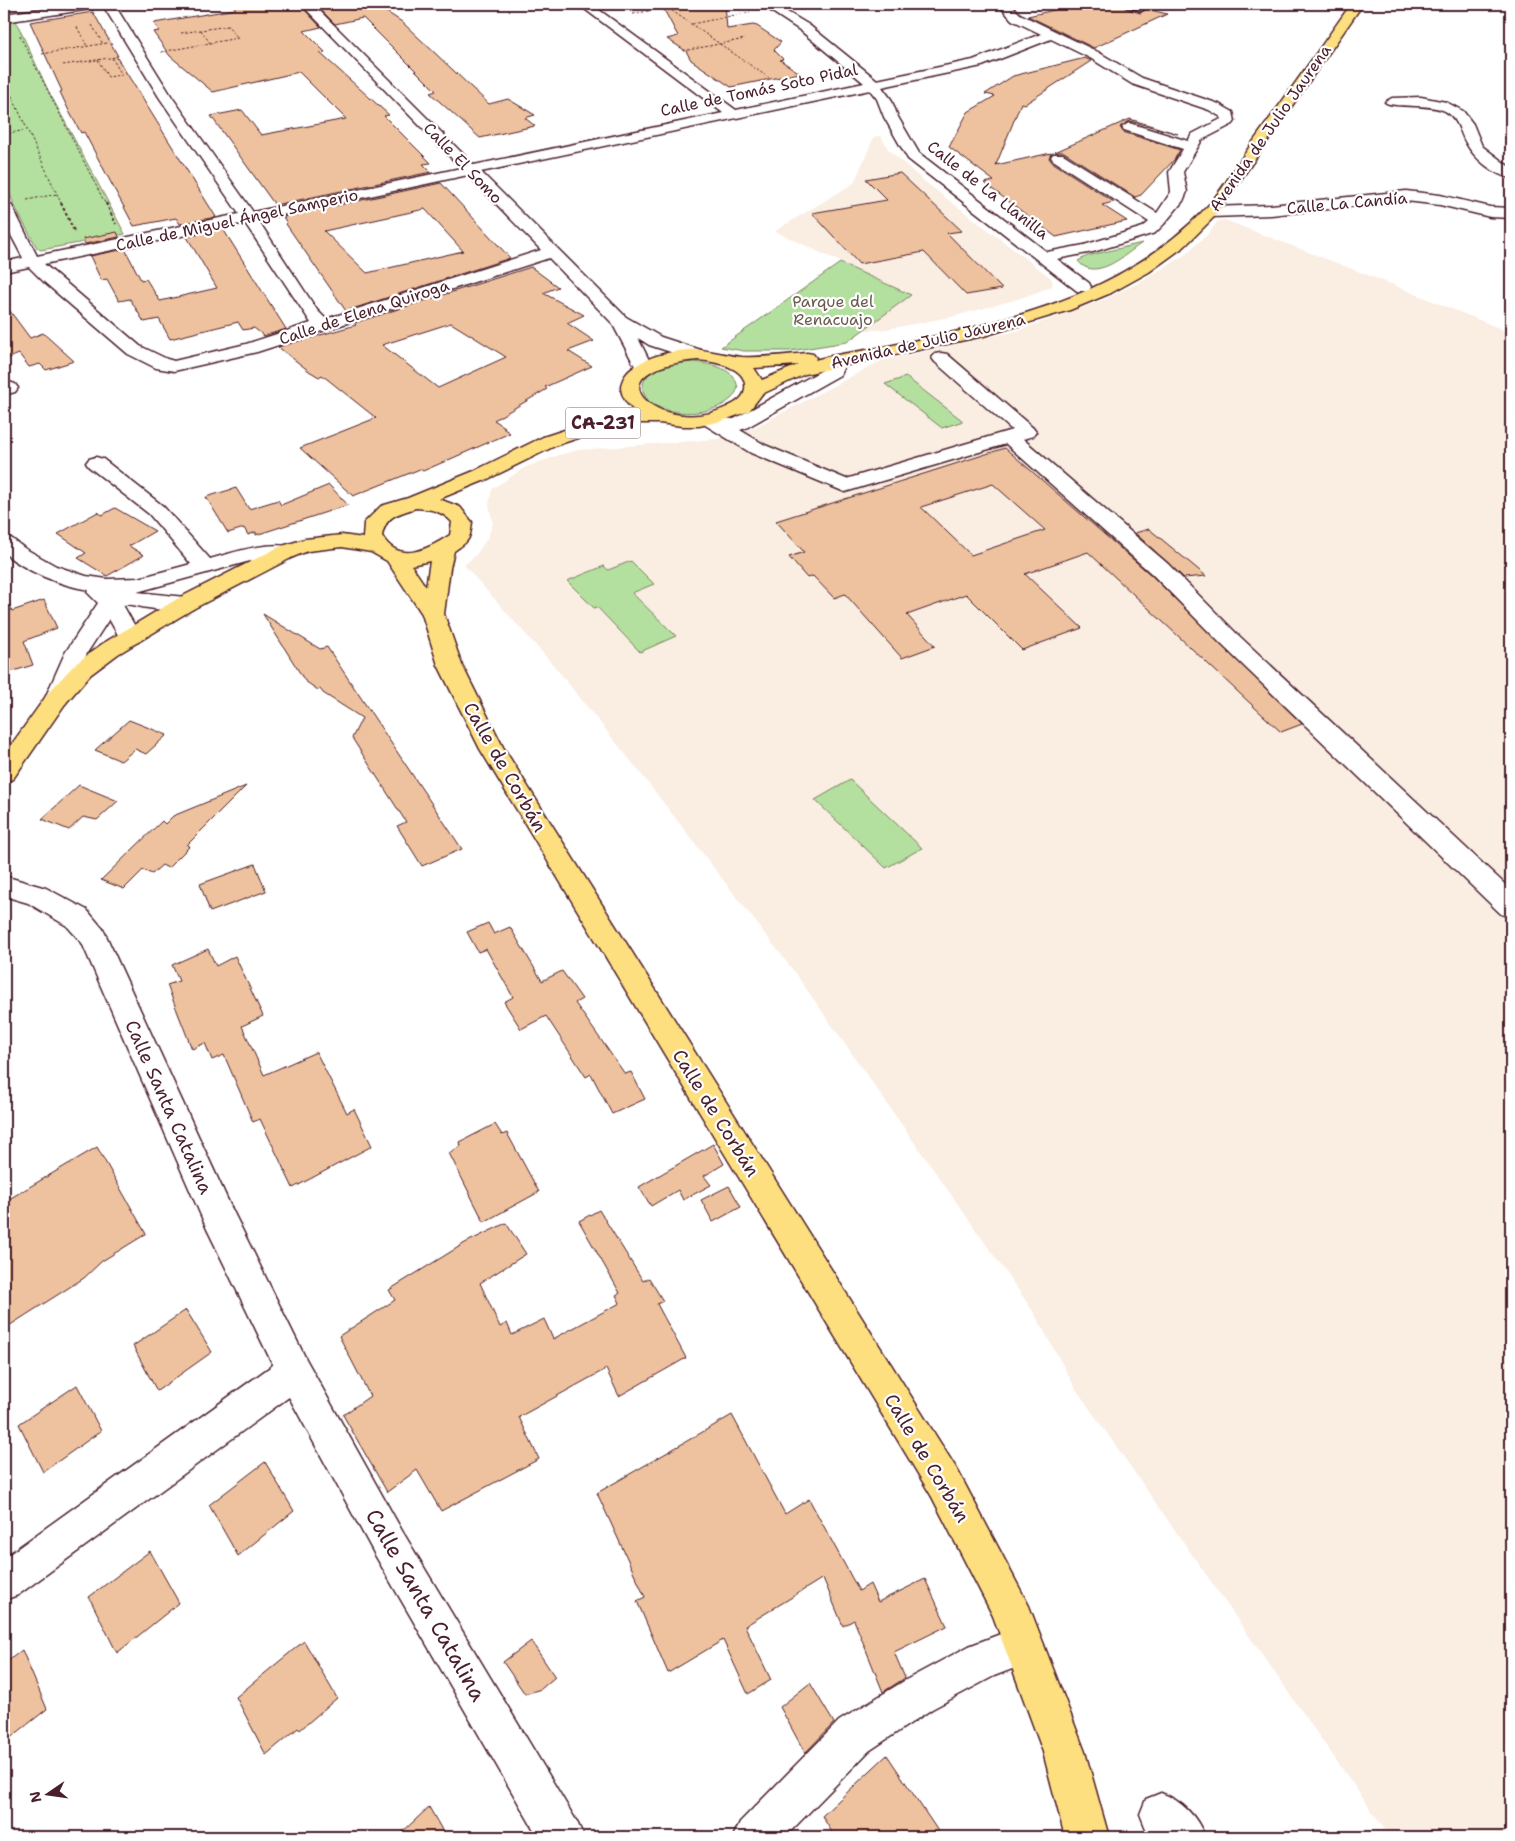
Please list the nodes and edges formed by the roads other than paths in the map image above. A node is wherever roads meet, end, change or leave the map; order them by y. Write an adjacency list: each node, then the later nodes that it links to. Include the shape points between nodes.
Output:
1 (100, 4): 8 (street)
2 (108, 4): 22 (street, via 140,55 142,72 166,97)
3 (307, 4): 17 (street, Calle El Somo)
4 (584, 4): 13 (street)
5 (1007, 4): 9 (street, Calle de La Llanilla, via 1016,17)
6 (1357, 4): 20 (main road, Avenida de Julio Jaurena)
7 (769, 6): 10 (street, Calle de La Llanilla, via 805,28)
8 (11, 17)
9 (1052, 34): 10 (street, Calle de Tomás Soto Pidal, via 977,63); 15 (street, Calle de La Llanilla, via 1137,81 1214,106 1228,115 1228,121 1202,132)
10 (873, 84): 13 (street, Calle de Tomás Soto Pidal); 25 (street, Calle de La Llanilla, via 914,156)
11 (1271, 101): 28 (main road, Avenida de Julio Jaurena, via 1196,210 1172,234 1130,264)
12 (1392, 102): 18 (street, via 1423,101 1449,108 1465,122 1476,148)
13 (733, 114): 17 (street, Calle de Tomás Soto Pidal)
14 (1129, 127): 15 (street)
15 (1192, 147): 23 (street, Calle de La Llanilla, via 1176,172 1179,192)
16 (1058, 157): 23 (street)
17 (470, 170): 22 (street, Calle de Miguel Ángel Samperio); 24 (street, Calle El Somo)
18 (1511, 174)
19 (4, 206): 26 (street)
20 (1211, 212): 21 (street, Calle La Candía, via 1271,210 1406,196); 34 (main road, Avenida de Julio Jaurena, via 1191,235 1144,269 1066,306 965,335)
21 (1511, 213)
22 (249, 217): 26 (street, Calle de Miguel Ángel Samperio); 30 (street)
23 (1158, 221): 25 (street, Calle de La Llanilla, via 1149,230 1135,235)
24 (552, 252): 29 (street, Calle El Somo); 30 (street, Calle de Elena Quiroga)
25 (1045, 257): 28 (street, Calle de La Llanilla)
26 (33, 262): 27 (street, Calle de Miguel Ángel Samperio); 30 (street, Calle de Elena Quiroga, via 134,350 162,364 174,366 251,348)
27 (4, 267)
28 (1083, 287): 33 (main road, Avenida de Julio Jaurena, via 1043,303 961,326 806,358)
29 (620, 321): 31 (street, Calle El Somo, via 655,341); 35 (street, Calle El Somo)
30 (322, 325)
31 (698, 355): 33 (main road, Avenida de Julio Jaurena); 35 (main road, Avenida de Julio Jaurena, via 659,360)
32 (941, 358): 41 (street, via 1026,432)
33 (734, 362): 36 (main road, via 746,370 753,380)
34 (838, 362): 36 (main road, Avenida de Julio Jaurena, via 800,370); 38 (street, via 834,371)
35 (644, 368): 37 (main road, via 635,375)
36 (754, 390): 38 (main road)
37 (619, 399): 39 (main road, via 636,403); 42 (main road, CA-231)
38 (748, 411): 40 (street, via 739,424)
39 (659, 417): 40 (main road); 42 (main road, CA-231, via 629,417)
40 (716, 422): 41 (street, via 758,448 845,486)
41 (1009, 437): 62 (street, via 1160,569 1228,638)
42 (550, 441): 44 (main road, CA-231)
43 (96, 463): 53 (street, via 156,510)
44 (481, 475): 45 (main road, CA-231); 46 (main road, CA-231)
45 (415, 502): 46 (main road, CA-231, via 444,506); 47 (main road, CA-231)
46 (457, 514): 51 (main road, via 462,522 460,538)
47 (382, 515): 49 (main road, via 373,525 370,535); 50 (main road, via 313,538)
48 (4, 542): 54 (street, via 48,571)
49 (374, 546): 50 (main road, via 342,541); 52 (main road)
50 (295, 549): 53 (street, via 249,555); 56 (main road)
51 (444, 550): 52 (main road, via 420,558); 57 (main road, Calle de Corbán)
52 (395, 558): 57 (main road, Calle de Corbán)
53 (205, 567): 54 (street, via 139,585 107,586)
54 (83, 582): 55 (street)
55 (110, 602): 56 (street, via 128,597); 58 (street); 59 (street, via 76,653)
56 (185, 604): 58 (main road)
57 (433, 614): 65 (main road, Calle de Corbán, via 450,664 492,749 945,1484 1010,1606)
58 (130, 636): 59 (main road, via 82,670)
59 (57, 698): 60 (main road)
60 (4, 773)
61 (4, 886): 63 (street, Calle Santa Catalina, via 36,896 77,918 93,937 218,1216)
62 (1511, 906)
63 (294, 1371): 64 (street); 66 (street, Calle Santa Catalina, via 388,1542)
64 (4, 1581)
65 (1024, 1645): 67 (street, via 983,1660 918,1695 854,1736); 68 (main road, Calle de Corbán, via 1064,1752)
66 (562, 1837)
67 (755, 1837)
68 (1087, 1837)

